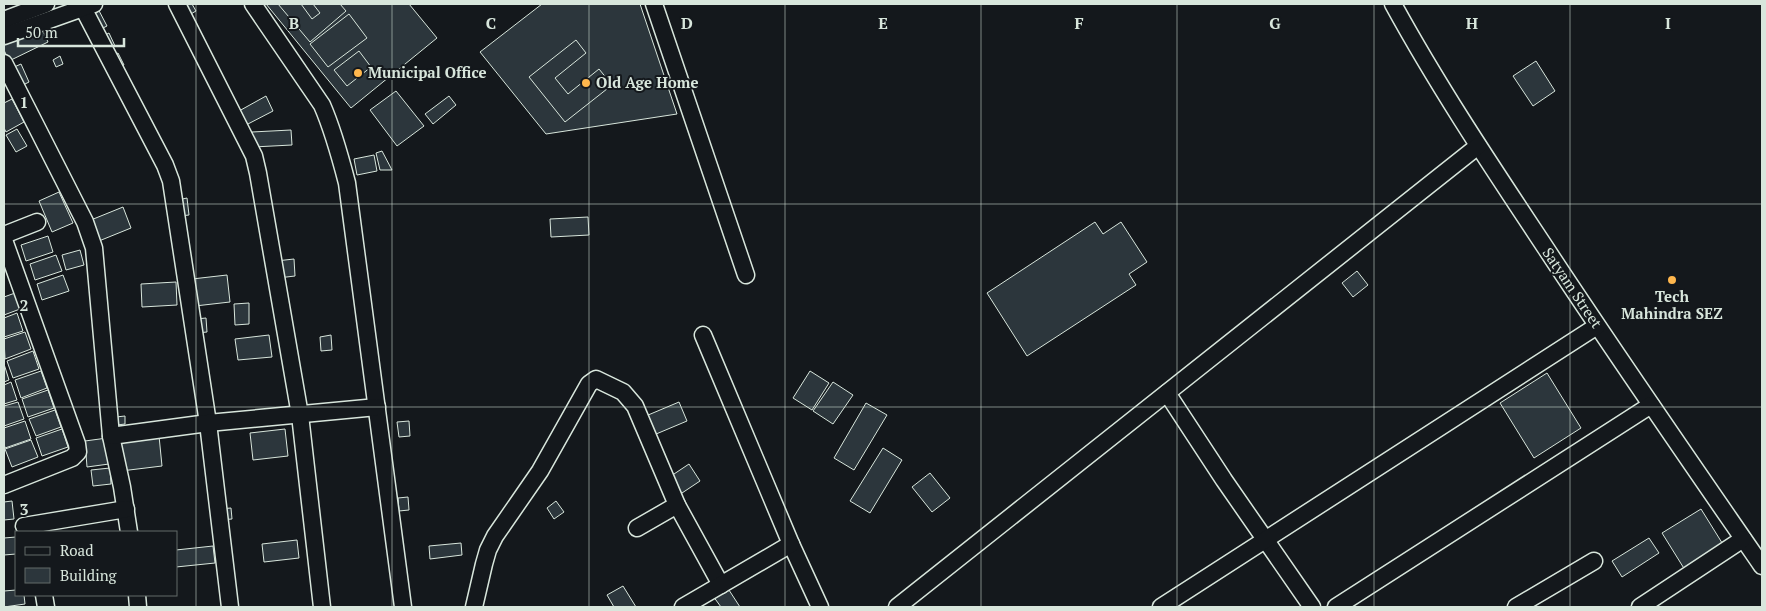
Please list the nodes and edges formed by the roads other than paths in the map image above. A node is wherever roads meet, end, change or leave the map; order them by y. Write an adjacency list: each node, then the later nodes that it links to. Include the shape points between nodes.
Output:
1 (46, 4): 7 (street)
2 (177, 4): 20 (street, via 254,156)
3 (253, 4): 19 (street, via 312,88 330,123 347,183)
4 (654, 4): 14 (street)
5 (1393, 4): 10 (street, Satyam Street)
6 (89, 6): 8 (street); 21 (street, via 170,181)
7 (4, 20)
8 (4, 36)
9 (4, 62): 22 (street, via 85,222 94,248)
10 (1478, 146): 15 (street, Satyam Street); 17 (street)
11 (37, 222): 12 (street)
12 (4, 235)
13 (4, 240): 23 (street, via 78,452 72,458)
14 (746, 275)
15 (1597, 326): 18 (street, Satyam Street); 30 (street)
16 (703, 335): 31 (street)
17 (1167, 393): 30 (street); 41 (street)
18 (1651, 405): 29 (street, Satyam Street); 44 (street)
19 (377, 407): 20 (street); 37 (street)
20 (300, 415): 21 (street); 36 (street)
21 (208, 423): 22 (street); 35 (street)
22 (111, 436): 25 (street)
23 (4, 485)
24 (677, 505): 27 (street); 34 (street); 38 (street, via 631,400 601,380 592,380 540,471 495,536 484,564)
25 (126, 509): 26 (street); 28 (street)
26 (24, 526)
27 (637, 528)
28 (129, 531)
29 (1743, 539): 33 (street, Satyam Street); 46 (street)
30 (1265, 540): 42 (street); 43 (street)
31 (790, 544): 34 (street); 40 (street)
32 (1594, 561): 45 (street)
33 (1762, 566)
34 (720, 585): 39 (street)
35 (230, 607)
36 (322, 607)
37 (403, 607)
38 (474, 607)
39 (683, 607)
40 (820, 607)
41 (897, 607)
42 (1161, 607)
43 (1312, 607)
44 (1336, 607)
45 (1516, 607)
46 (1640, 607)

